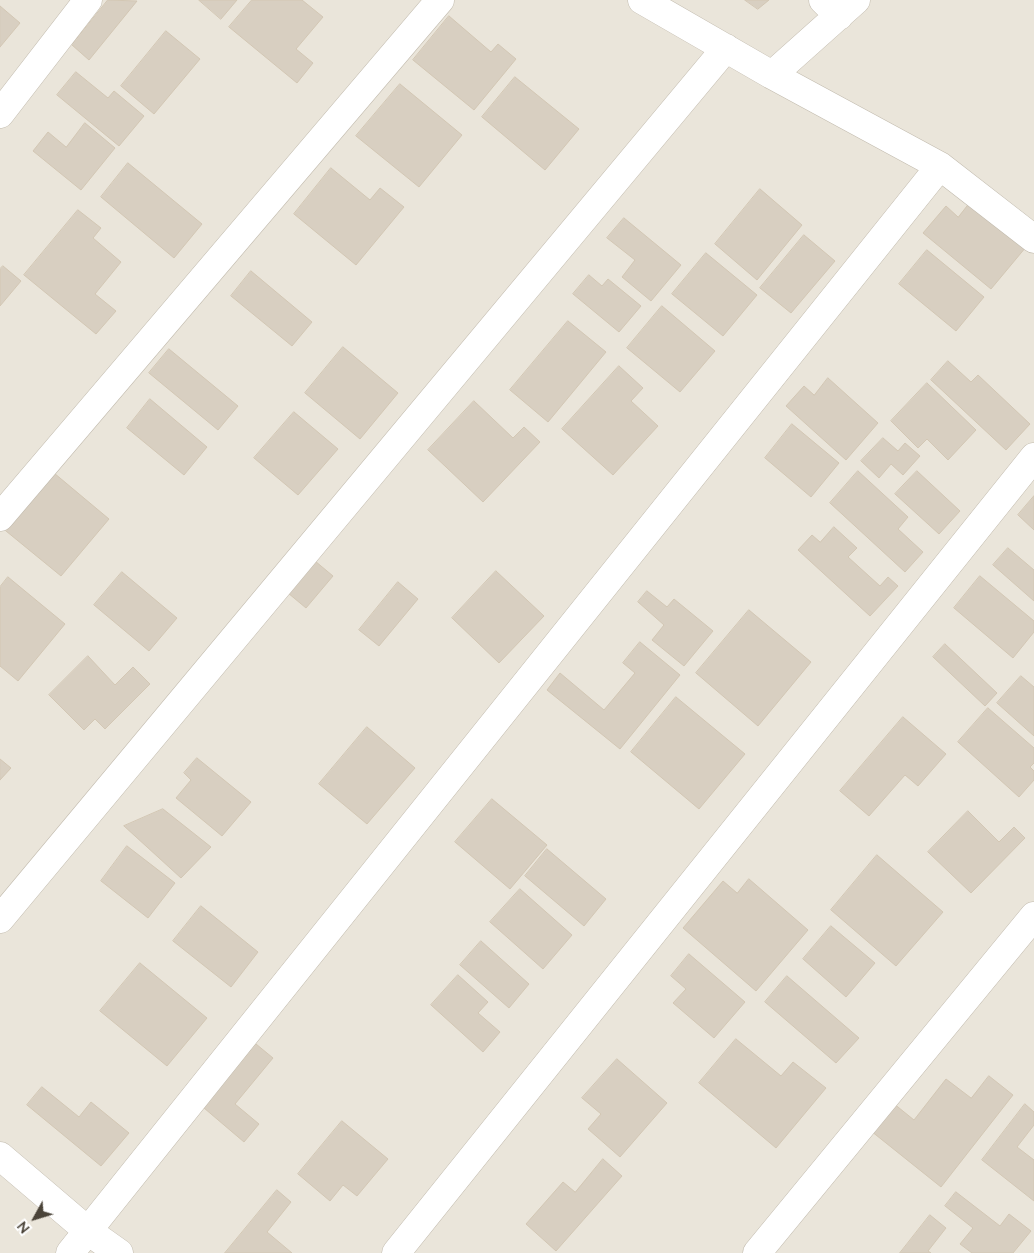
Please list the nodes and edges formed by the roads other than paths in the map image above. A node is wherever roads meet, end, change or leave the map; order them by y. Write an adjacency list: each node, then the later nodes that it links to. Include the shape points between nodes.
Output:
1 (88, 0): 7 (street)
2 (440, 0): 11 (street)
3 (642, 0): 5 (street)
4 (839, 5): 6 (street)
5 (726, 48): 6 (street); 13 (street)
6 (772, 75): 8 (street)
7 (0, 114)
8 (940, 166): 9 (street); 15 (street)
9 (1034, 239)
10 (1034, 458): 18 (street)
11 (0, 517)
12 (1034, 916): 19 (street)
13 (0, 919)
14 (0, 1156): 15 (street)
15 (88, 1230): 16 (street); 17 (street)
16 (70, 1253)
17 (118, 1253)
18 (396, 1253)
19 (758, 1253)

